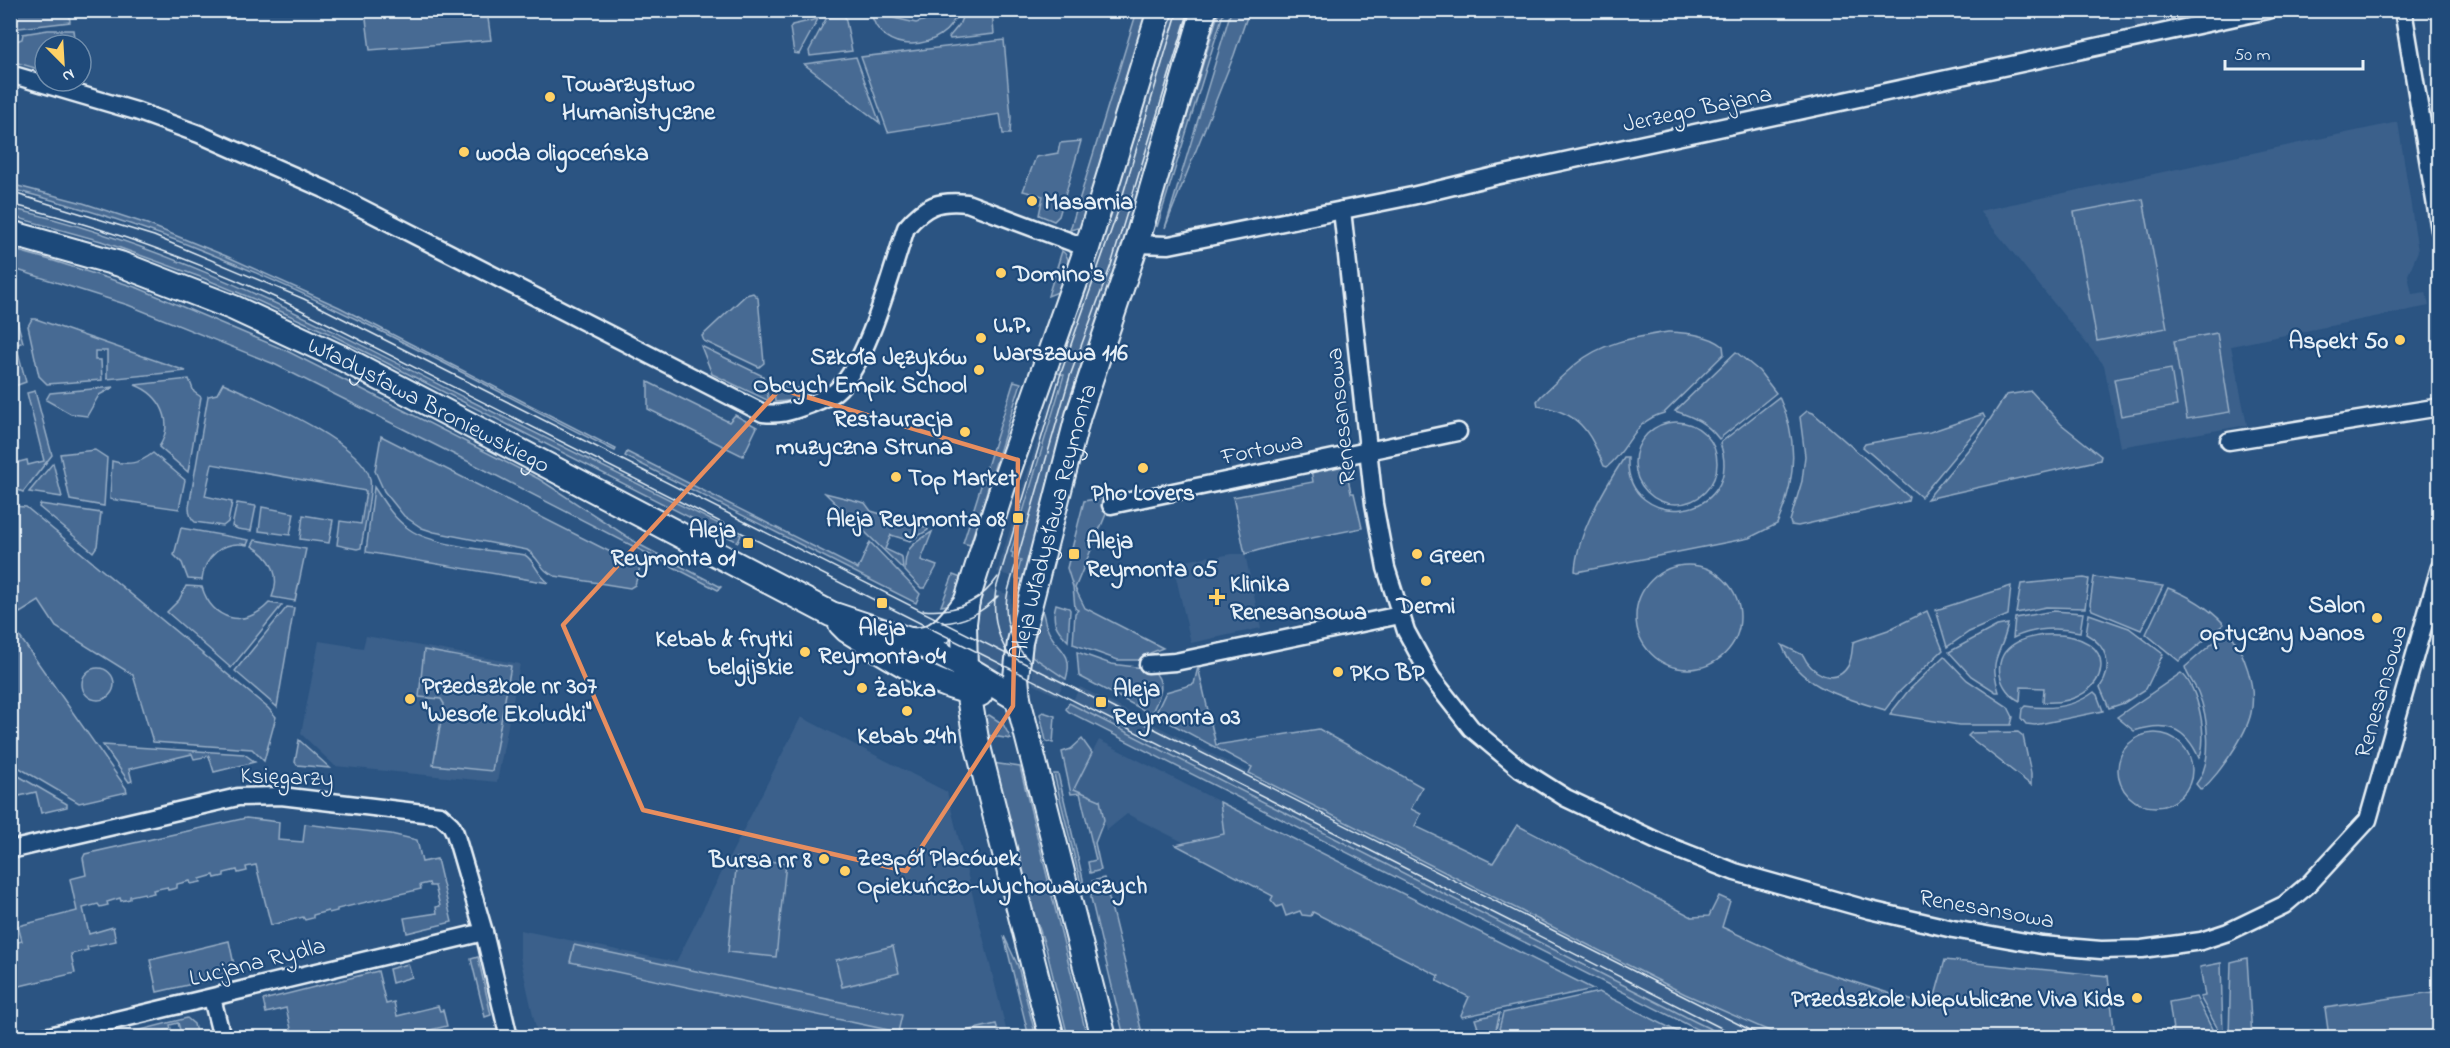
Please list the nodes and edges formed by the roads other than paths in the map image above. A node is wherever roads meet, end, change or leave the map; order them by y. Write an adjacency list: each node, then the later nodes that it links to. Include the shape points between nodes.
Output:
1 (1160, 10): 10 (main road, Aleja Władysława Reymonta)
2 (1204, 10): 9 (main road, Aleja Władysława Reymonta)
3 (2403, 10): 7 (street)
4 (2259, 12): 6 (street, Jerzego Bajana)
5 (10, 74): 10 (street, via 199,134 324,189 764,413 776,415 836,391 852,372 867,341 906,228 917,215 934,205 949,201 967,203)
6 (1342, 210): 9 (street, Jerzego Bajana, via 1169,245); 14 (street, Renesansowa)
7 (2439, 231)
8 (10, 233): 18 (main road, Władysława Broniewskiego, via 120,264 234,308 344,359)
9 (1136, 244): 24 (main road, Aleja Władysława Reymonta, via 1075,427 1020,642)
10 (1087, 248): 17 (main road, Aleja Władysława Reymonta, via 1003,486)
11 (2439, 407): 13 (street)
12 (1458, 432): 14 (street, Fortowa)
13 (2229, 441)
14 (1368, 450): 15 (street, Fortowa); 19 (street, Renesansowa, via 1386,568)
15 (1111, 505)
16 (2439, 567): 19 (street, Renesansowa, via 2368,820 2309,884 2284,905 2217,936 2142,949 2042,945 1953,929 1735,872 1660,843 1566,798 1520,769 1470,728 1431,677)
17 (968, 600): 20 (main road, via 939,633); 22 (main road, Aleja Władysława Reymonta)
18 (831, 614): 20 (main road, Władysława Broniewskiego); 23 (main road, Władysława Broniewskiego, via 848,630 895,660)
19 (1400, 615): 21 (street, via 1175,662)
20 (911, 640): 22 (main road, Władysława Broniewskiego)
21 (1148, 664)
22 (965, 667): 23 (main road, Aleja Władysława Reymonta); 24 (main road, Władysława Broniewskiego)
23 (966, 692): 24 (main road, Władysława Broniewskiego); 31 (main road, Aleja Władysława Reymonta)
24 (1018, 699): 32 (main road, Aleja Władysława Reymonta)
25 (10, 850): 26 (street, Księgarzy, via 238,797 281,796 433,813 446,819 455,833)
26 (484, 932): 27 (street, Lucjana Rydla); 30 (street, Księgarzy)
27 (212, 998): 28 (street, Lucjana Rydla); 29 (street)
28 (41, 1038)
29 (222, 1038)
30 (509, 1038)
31 (1052, 1038)
32 (1104, 1038)

